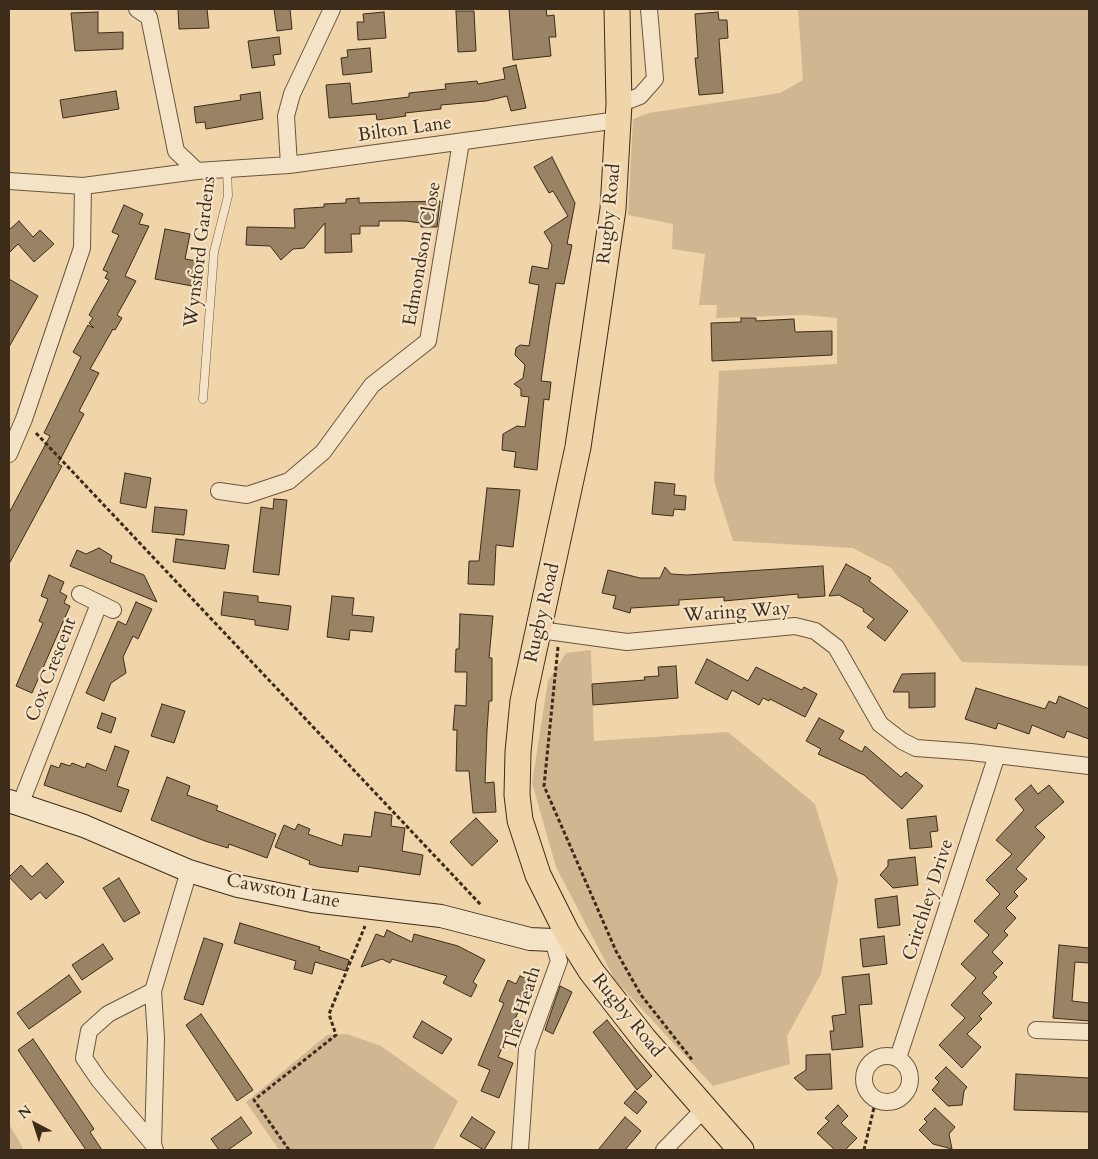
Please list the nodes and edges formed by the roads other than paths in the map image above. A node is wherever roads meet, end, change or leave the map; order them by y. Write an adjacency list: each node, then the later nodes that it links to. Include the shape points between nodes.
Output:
1 (137, 9): 9 (street, via 150,17 176,151)
2 (332, 9): 7 (street, via 290,101 286,116)
3 (617, 9): 5 (main road, Rugby Road)
4 (650, 9): 5 (street, Bilton Lane, via 655,79 640,96)
5 (618, 112): 6 (street, Bilton Lane); 16 (main road, Rugby Road, via 614,208)
6 (462, 142): 7 (street, Bilton Lane); 14 (street, Edmondson Close, via 428,341 372,385 324,452 289,481 247,496)
7 (289, 165): 8 (street, Bilton Lane)
8 (227, 169): 9 (street, Bilton Lane); 12 (lane, Wynsford Gardens, via 228,196 214,252)
9 (196, 171): 11 (street, Bilton Lane)
10 (9, 181): 11 (street, Bilton Lane)
11 (83, 186): 13 (street, via 82,248)
12 (203, 399)
13 (9, 454)
14 (219, 491)
15 (80, 594): 19 (street, Cox Crescent, via 106,607)
16 (550, 631): 17 (street, Waring Way, via 627,642 795,626 815,631 836,647 880,724 902,741 916,748); 21 (main road, Rugby Road, via 523,701 517,795 520,820)
17 (997, 755): 18 (street, Waring Way); 25 (street, Critchley Drive)
18 (1089, 766)
19 (14, 803): 20 (street, Cawston Lane, via 84,826)
20 (189, 871): 21 (street, Cawston Lane, via 238,886 312,901 441,916 530,939); 22 (street)
21 (560, 936): 26 (main road, Rugby Road); 28 (street, The Heath, via 559,961 527,1049)
22 (153, 991): 27 (street, via 156,1038); 27 (street, via 108,1014 90,1031 84,1058)
23 (1036, 1030): 24 (street)
24 (1089, 1032)
25 (898, 1058): 25 (street, via 882,1056 869,1064 864,1080 876,1099 891,1102 908,1089 908,1068)
26 (705, 1108): 29 (street); 30 (main road, Rugby Road)
27 (154, 1147)
28 (520, 1150)
29 (664, 1150)
30 (742, 1150)

